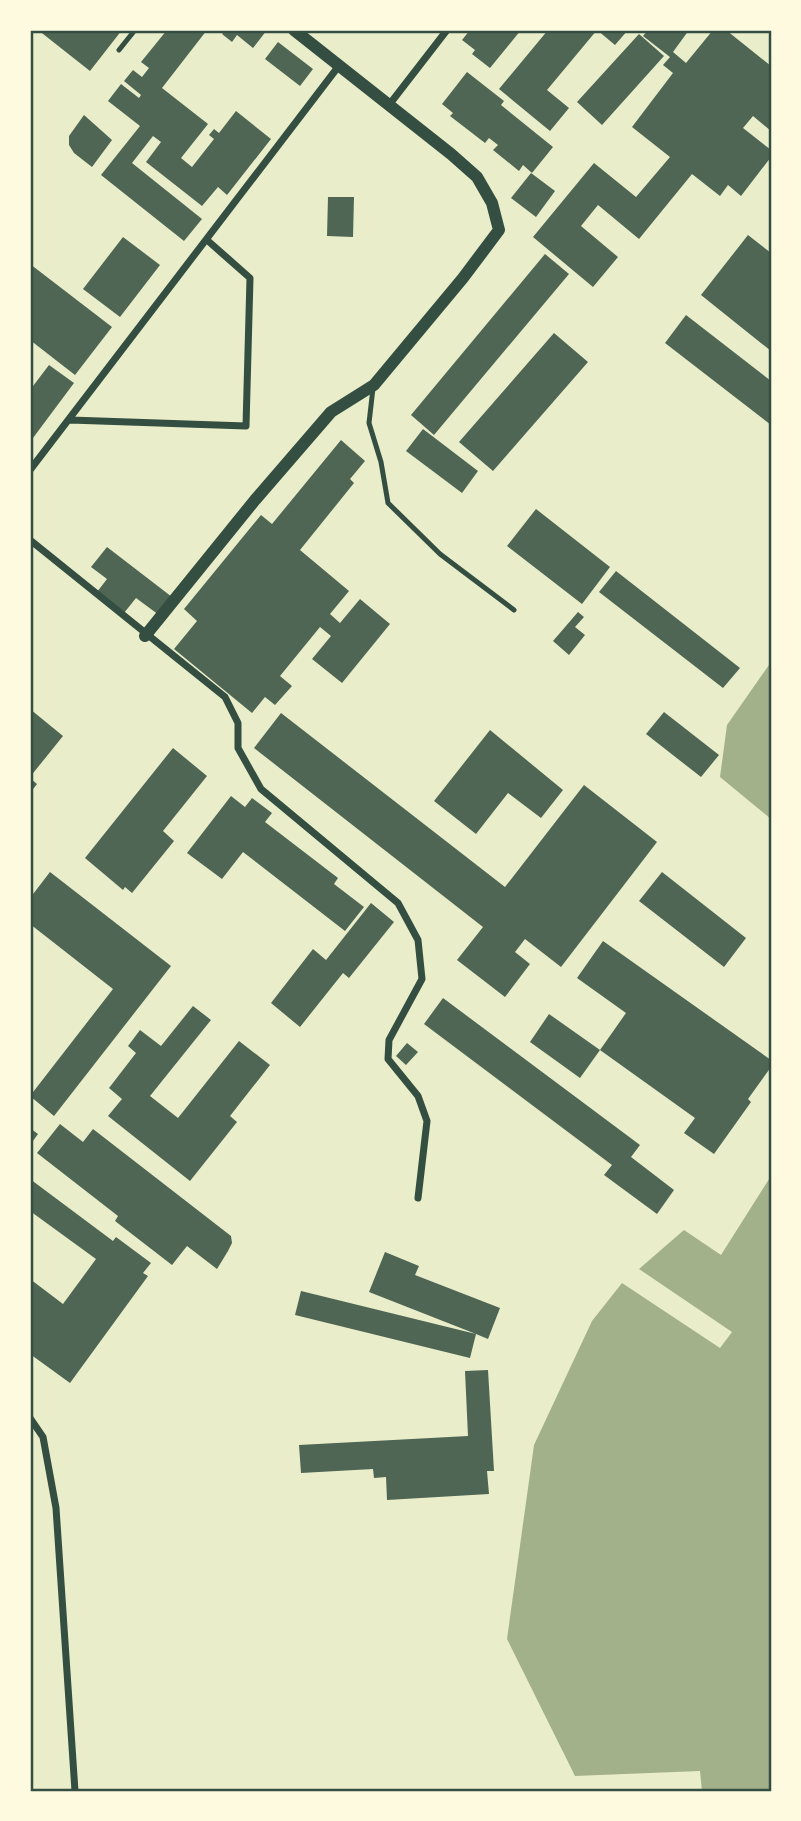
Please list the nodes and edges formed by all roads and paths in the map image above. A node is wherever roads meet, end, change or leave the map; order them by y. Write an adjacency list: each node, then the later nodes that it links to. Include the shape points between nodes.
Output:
1 (135, 30): 4 (lane)
2 (294, 30): 5 (street)
3 (447, 30): 6 (street)
4 (119, 50)
5 (338, 66): 6 (street); 7 (street)
6 (389, 105): 8 (street, via 477,177 492,203 499,230)
7 (207, 240): 9 (street); 9 (street, via 250,278 246,426)
8 (374, 385): 12 (lane, via 369,423 388,503 440,554); 13 (street, via 331,412)
9 (70, 420): 10 (street)
10 (30, 470)
11 (30, 540): 13 (street)
12 (514, 610)
13 (145, 635): 14 (street, via 225,698 238,723 238,748 261,789 398,903 418,940 422,979 389,1040 388,1059 418,1096 427,1121)
14 (418, 1198)
15 (30, 1418): 16 (street, via 43,1437 56,1508)
16 (75, 1791)

